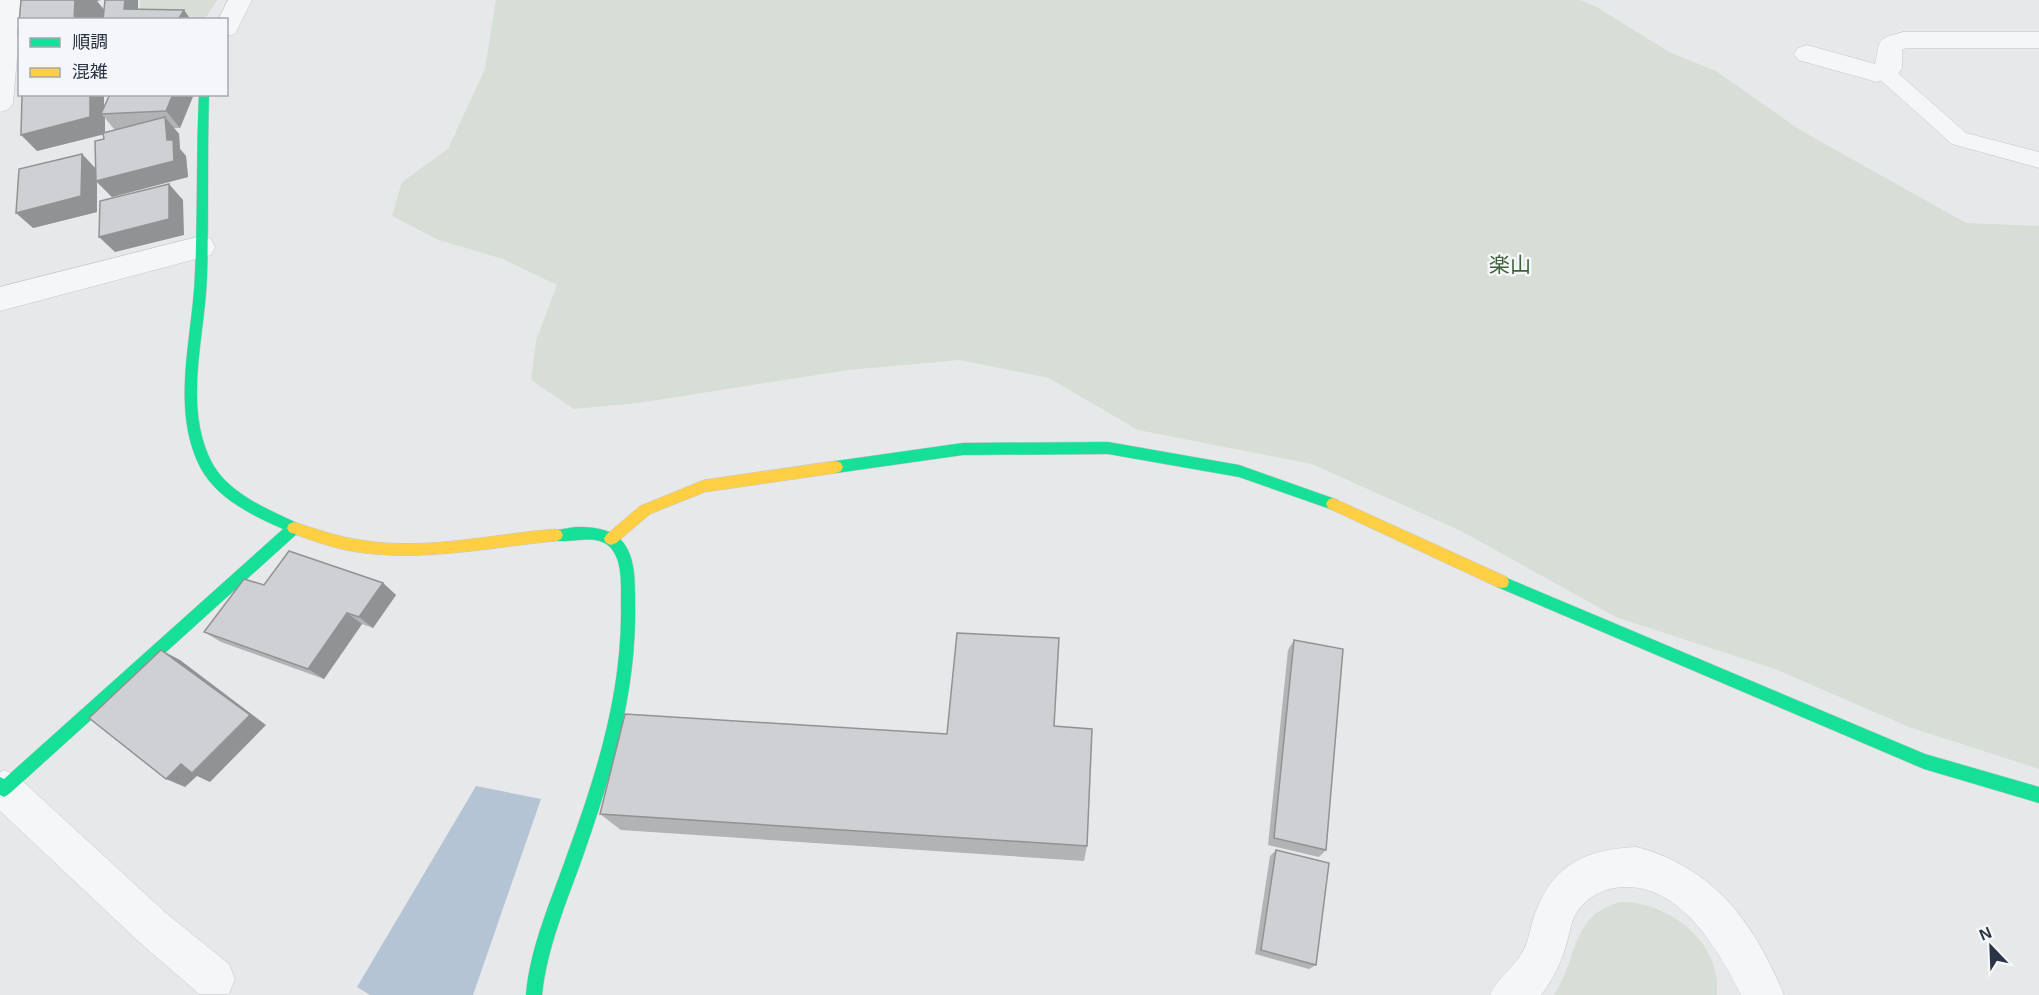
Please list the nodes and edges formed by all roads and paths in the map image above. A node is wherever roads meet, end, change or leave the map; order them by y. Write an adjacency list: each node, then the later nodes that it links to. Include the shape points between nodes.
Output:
1 (10, 0): 8 (street)
2 (240, 0): 3 (street)
3 (228, 24)
4 (2039, 40): 6 (street, via 1903,40 1888,46 1889,68)
5 (1807, 54): 6 (street)
6 (1884, 72): 9 (lane, via 1959,139)
7 (204, 96): 10 (street)
8 (0, 103)
9 (2039, 160)
10 (201, 247): 11 (street); 12 (street, via 193,395 201,455 212,475 230,493)
11 (0, 299)
12 (294, 528): 13 (street, via 338,544 381,551 411,552 510,538 595,535); 14 (street)
13 (611, 539): 15 (street, via 645,510 669,498 716,484 963,448 1108,448 1168,457 1239,471 1318,497 1532,596 1924,761); 17 (street, via 622,553 630,579 628,650 614,736 545,940)
14 (2, 787): 16 (street, via 152,927)
15 (2039, 795)
16 (214, 979)
17 (534, 995)
18 (1511, 995): 19 (street, via 1526,982 1540,959 1562,899 1586,877 1621,866 1644,868 1689,890 1732,939)
19 (1763, 995)

